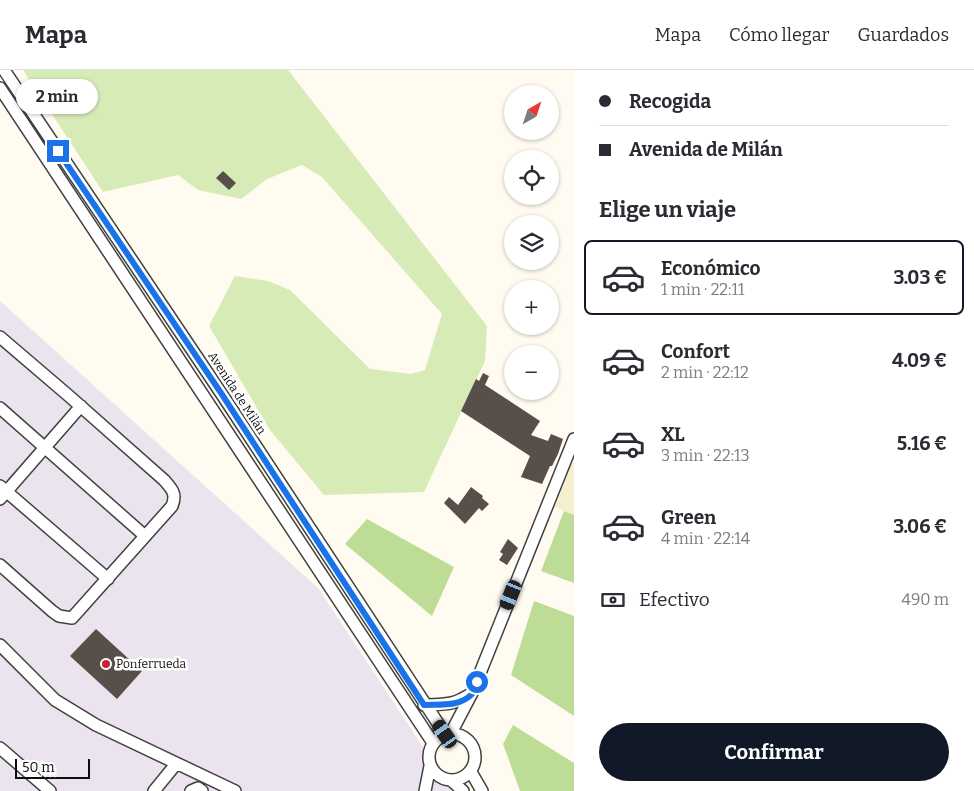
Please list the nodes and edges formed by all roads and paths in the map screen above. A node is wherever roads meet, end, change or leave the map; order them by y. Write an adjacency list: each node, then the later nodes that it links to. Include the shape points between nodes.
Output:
1 (4, 70): 14 (street, Avenida de Milán, via 216,384)
2 (1, 90): 18 (street)
3 (0, 337): 4 (street)
4 (81, 406): 7 (street); 9 (street, via 174,491 172,506)
5 (0, 408): 7 (street)
6 (574, 439): 13 (street)
7 (45, 447): 8 (street); 9 (street)
8 (2, 492): 11 (street)
9 (146, 536): 11 (street)
10 (0, 565): 11 (street, via 52,611 72,618)
11 (108, 579)
12 (0, 645): 20 (street, via 55,700 96,725)
13 (472, 693): 14 (street, via 457,703); 15 (street)
14 (424, 705): 16 (street, Avenida de Milán)
15 (466, 707): 16 (street); 17 (street)
16 (448, 734): 17 (street); 18 (street)
17 (465, 737): 22 (street, via 476,758)
18 (433, 743): 21 (street, via 429,750)
19 (0, 748): 26 (street)
20 (176, 764): 23 (street); 25 (street)
21 (430, 766): 24 (street, via 437,776); 32 (street)
22 (471, 772): 24 (street, via 461,779); 34 (street)
23 (205, 777): 30 (street); 31 (street)
24 (449, 781): 32 (street); 33 (street)
25 (165, 785): 27 (street)
26 (50, 791)
27 (154, 791)
28 (191, 791): 29 (street, via 198,788)
29 (202, 791)
30 (213, 791)
31 (235, 791)
32 (426, 791)
33 (463, 791)
34 (482, 791)

